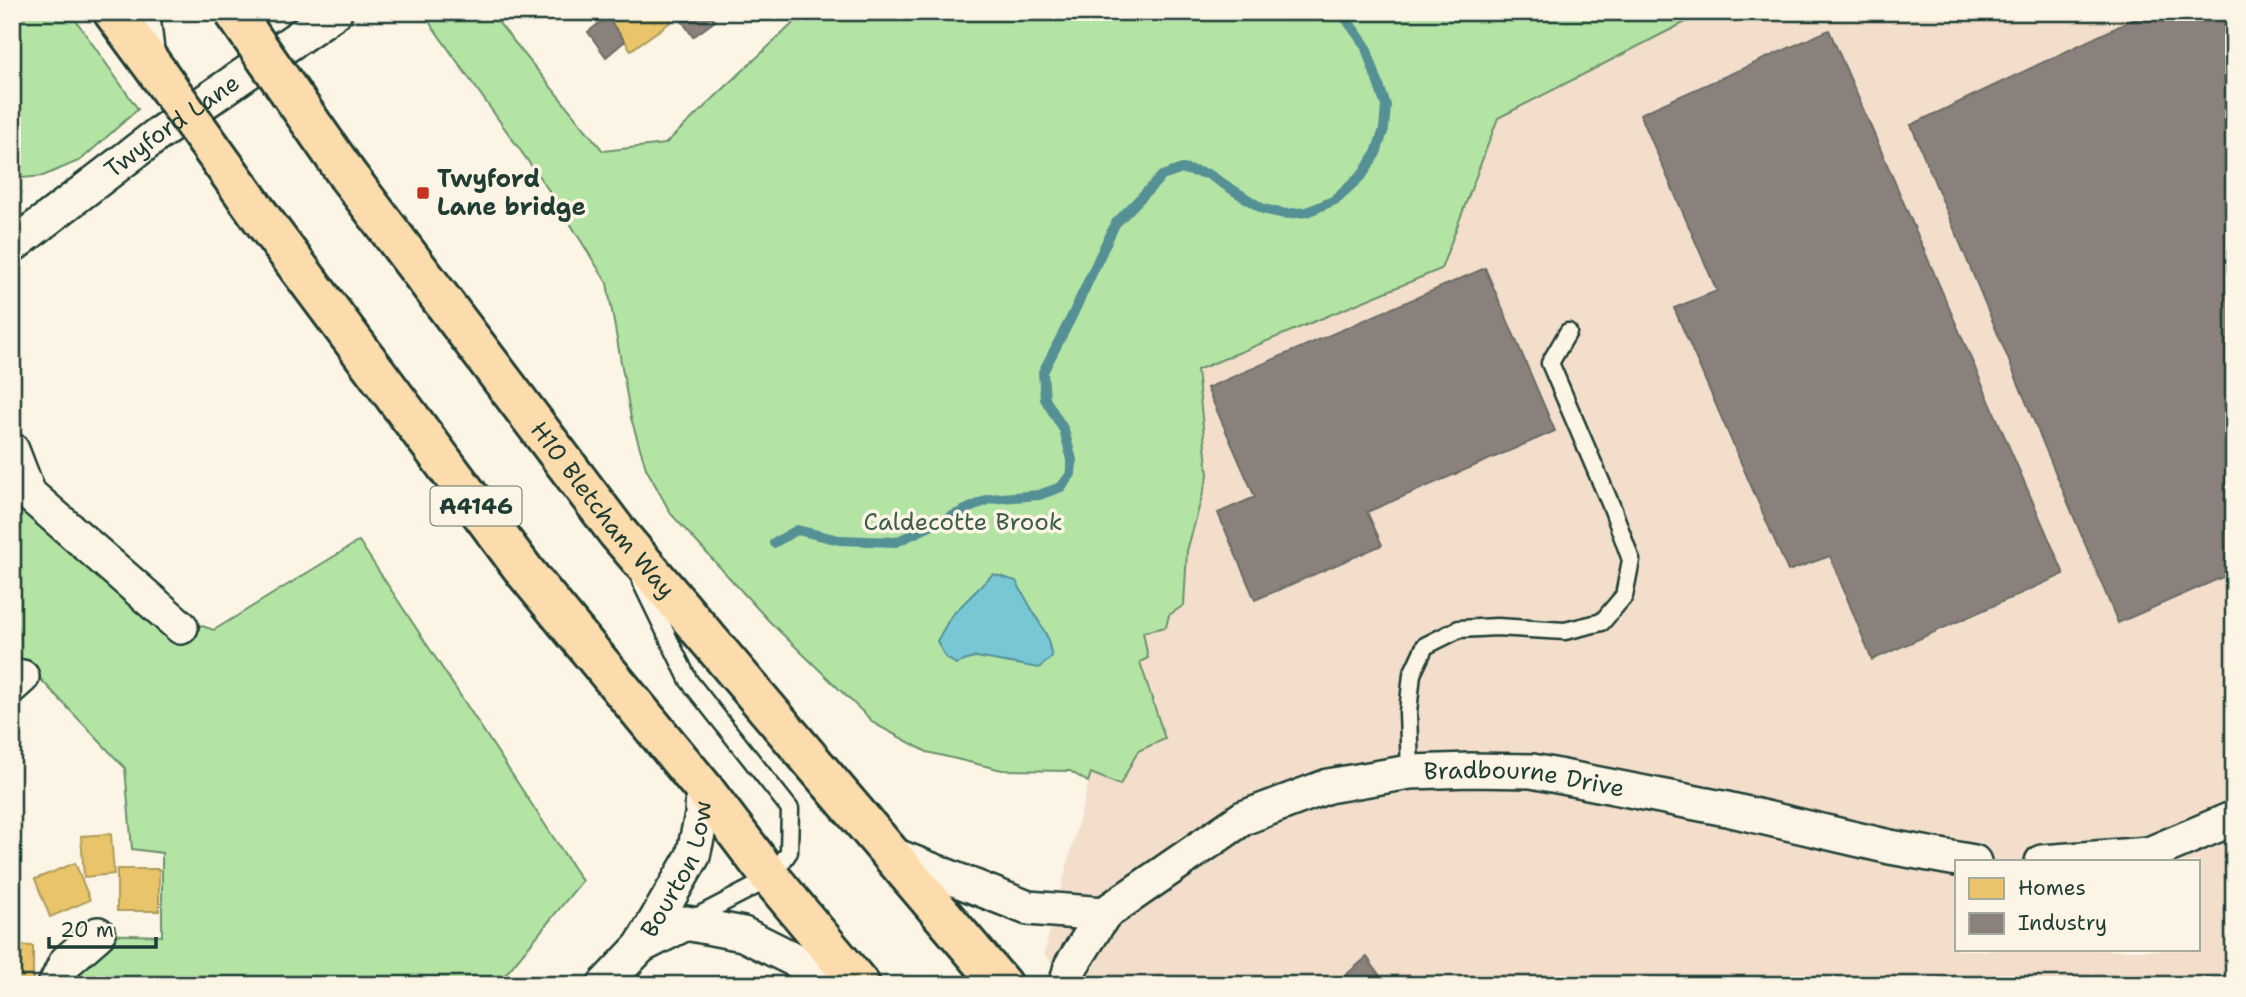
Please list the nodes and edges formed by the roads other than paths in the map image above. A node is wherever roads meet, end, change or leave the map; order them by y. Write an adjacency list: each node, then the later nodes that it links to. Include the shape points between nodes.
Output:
1 (113, 12): 5 (highway, A4146)
2 (151, 12): 5 (lane)
3 (234, 12): 9 (highway, H10 Bletcham Way, bridge, via 348,176)
4 (335, 12): 6 (street, Twyford Lane, via 157,135)
5 (158, 74): 12 (highway, A4146, bridge, via 526,573)
6 (12, 246)
7 (1568, 332): 11 (lane, via 1550,363 1631,560 1624,596 1602,622 1565,631 1459,629 1425,646 1412,674)
8 (12, 450): 10 (street, via 29,494)
9 (617, 532): 14 (highway, H10 Bletcham Way); 17 (lane, via 689,681 790,808 789,852)
10 (181, 626)
11 (1410, 772): 15 (street, Bradbourne Drive, via 1532,771); 18 (street, Bradbourne Drive, via 1328,786 1243,818)
12 (703, 788): 17 (highway, A4146); 21 (street, Bourton Low, via 693,856)
13 (2234, 818): 16 (street, via 2149,854)
14 (889, 853): 18 (street, via 1028,908); 26 (highway, H10 Bletcham Way)
15 (1963, 860)
16 (2069, 860)
17 (771, 878): 19 (lane, Bourton Low); 25 (highway, A4146)
18 (1104, 914): 27 (street, Bradbourne Drive, via 1071,966)
19 (686, 923): 21 (street, Bourton Low); 24 (street, Bourton Low, via 743,934)
20 (98, 934): 22 (street, via 66,962)
21 (641, 946): 23 (street, Bourton Low)
22 (55, 985)
23 (604, 985)
24 (845, 985)
25 (860, 985)
26 (1002, 985)
27 (1066, 985)

